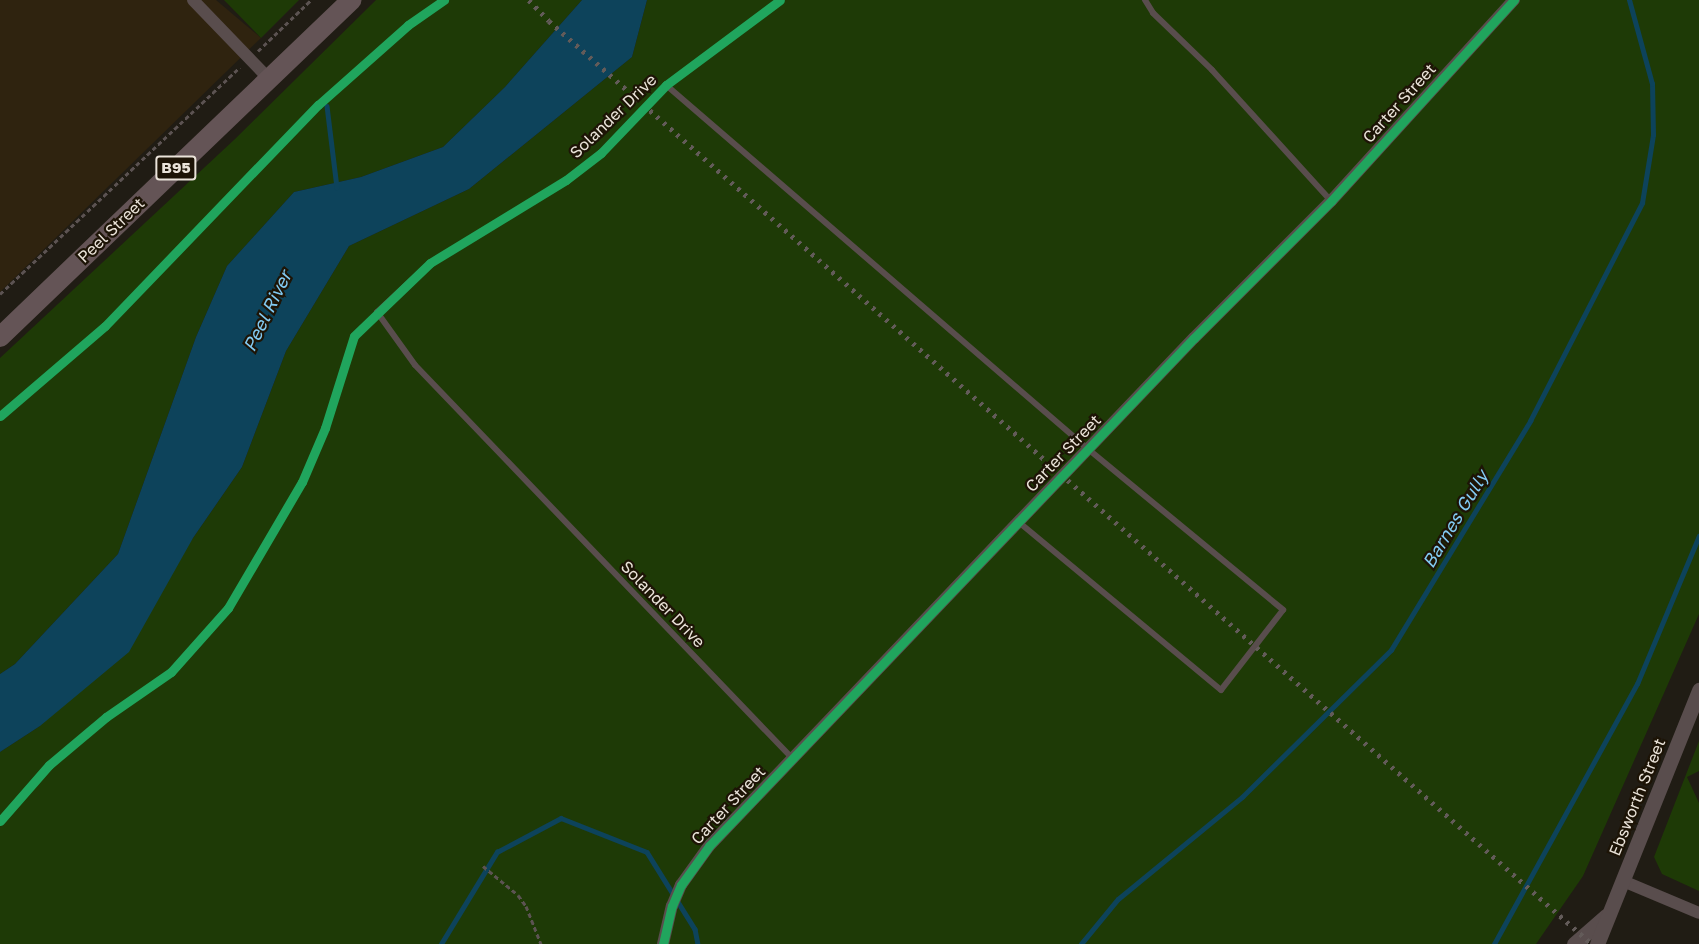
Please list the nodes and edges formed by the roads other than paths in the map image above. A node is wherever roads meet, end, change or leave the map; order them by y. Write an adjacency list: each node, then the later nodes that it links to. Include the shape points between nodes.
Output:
1 (193, 0): 6 (street)
2 (351, 0): 6 (main road, Peel Street / B95)
3 (780, 0): 7 (lane, Solander Drive)
4 (1145, 0): 8 (lane)
5 (1514, 0): 8 (street, Carter Street)
6 (269, 79): 9 (main road, Peel Street / B95)
7 (666, 84): 10 (lane); 13 (lane, Solander Drive, via 601,153 566,180 430,263 377,312 415,365)
8 (1331, 201): 10 (street, Carter Street)
9 (0, 337)
10 (1088, 449): 11 (street, Carter Street); 11 (lane, via 1283,610 1221,690)
11 (1018, 522): 13 (street, Carter Street)
12 (1699, 690): 14 (street, Ebsworth Street)
13 (792, 758): 17 (street, Carter Street, via 693,866 672,906)
14 (1623, 881): 15 (street); 16 (street, Ebsworth Street)
15 (1699, 913)
16 (1606, 916): 18 (street, Ebsworth Street); 19 (street, Ebsworth Street)
17 (663, 944)
18 (1574, 944)
19 (1597, 944)

